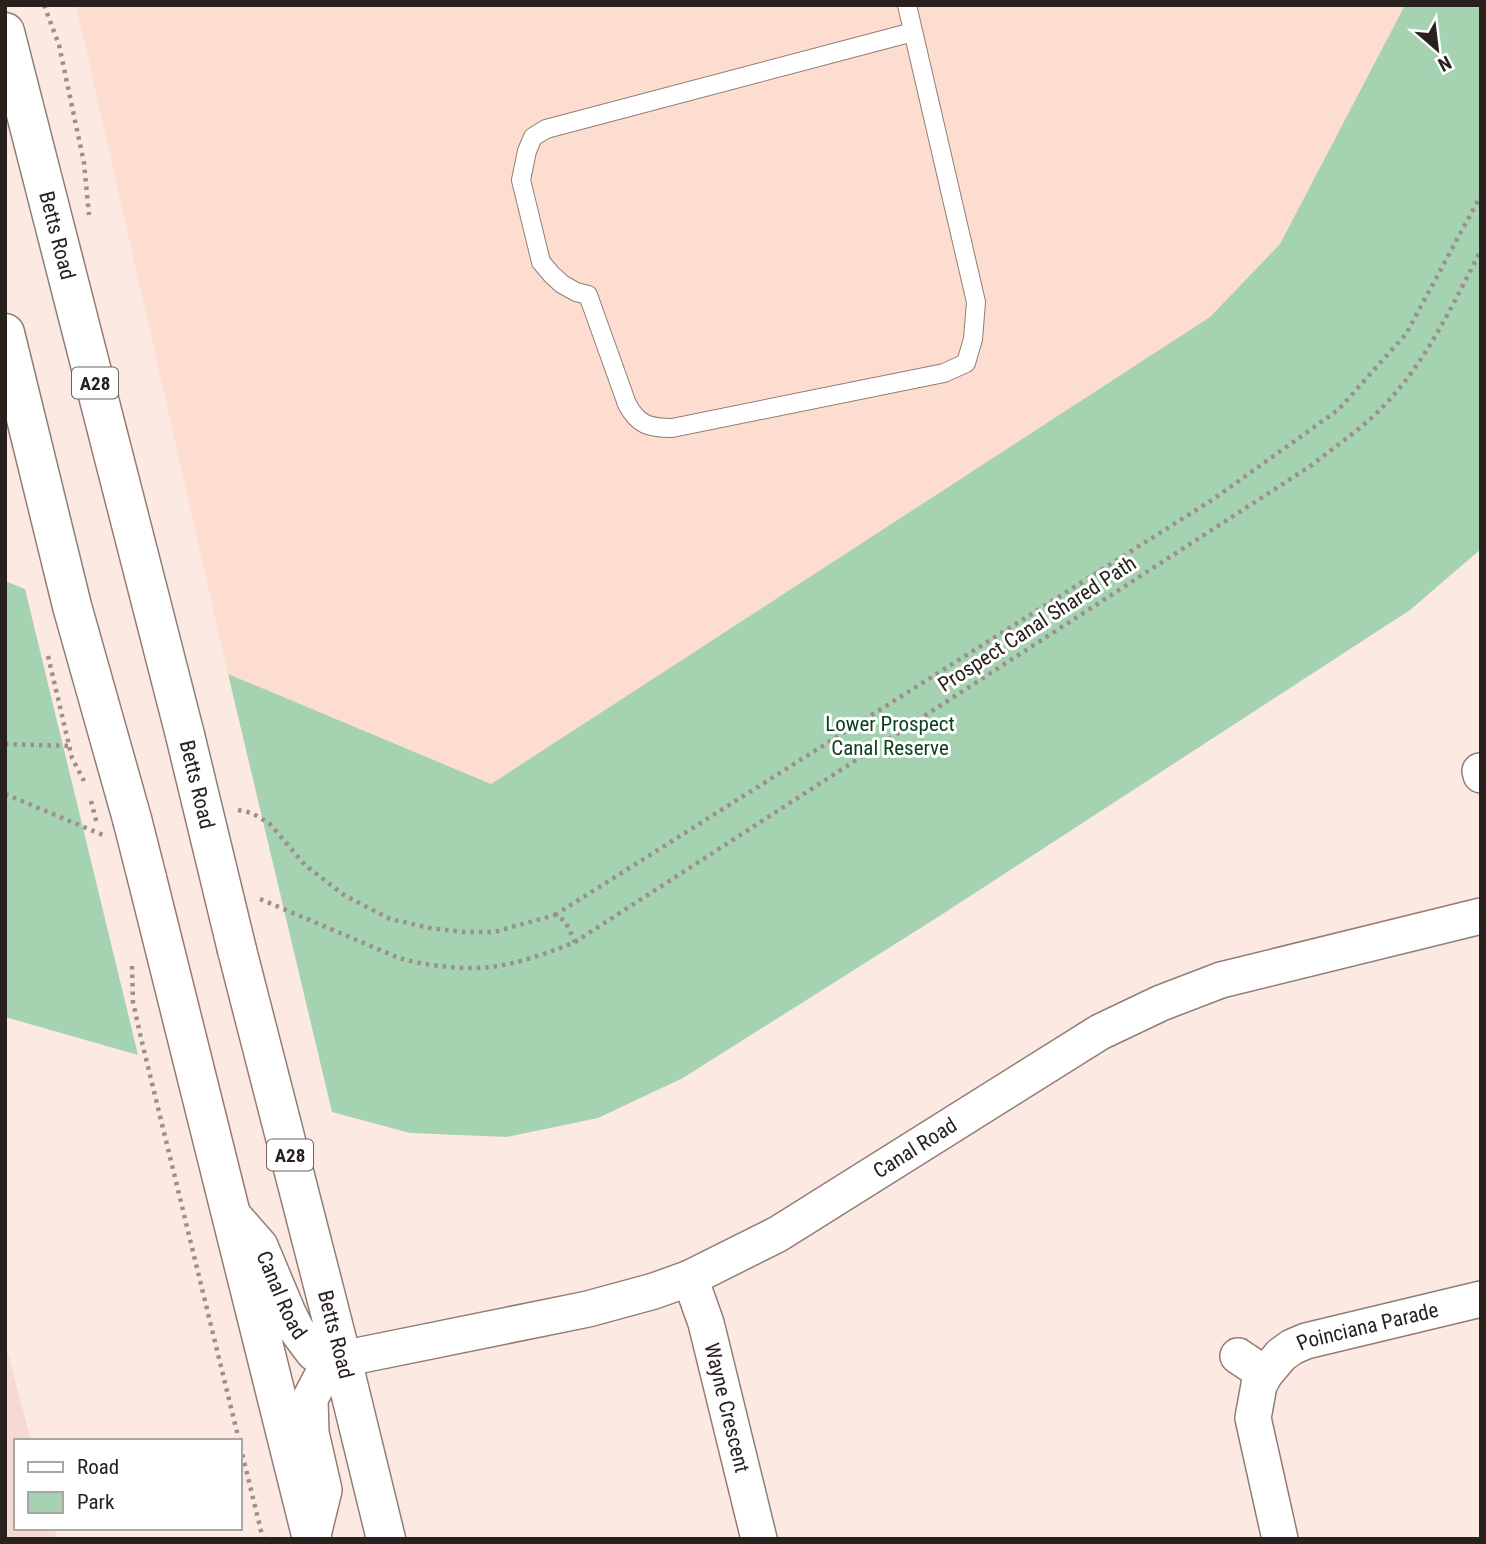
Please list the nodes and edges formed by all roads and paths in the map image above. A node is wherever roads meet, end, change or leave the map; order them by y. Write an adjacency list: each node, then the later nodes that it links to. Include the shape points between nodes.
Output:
1 (907, 5): 3 (lane)
2 (5, 32): 20 (highway, Betts Road / A28, bridge)
3 (914, 32): 3 (lane, via 976,302 966,363 944,373 672,428 642,423 627,404 587,295 562,284 541,262 521,180 533,138 546,129)
4 (1481, 195): 12 (path, via 1406,334 1338,410 1212,499)
5 (1481, 250): 15 (path, Prospect Canal Shared Path, via 1439,330 1404,382 1370,420 1309,467)
6 (5, 333): 17 (highway, bridge)
7 (5, 744): 8 (path, via 70,746)
8 (86, 789)
9 (5, 794): 11 (path)
10 (233, 808): 12 (path, via 270,824 305,865 344,895 390,919 464,932 494,932)
11 (56, 816)
12 (555, 915): 15 (path, via 565,920)
13 (1481, 916): 18 (street, Canal Road, via 1221,980 1161,1003 1100,1032 778,1234)
14 (304, 917): 15 (path, Prospect Canal Shared Path, via 399,958 448,967 491,967)
15 (575, 942)
16 (131, 960): 21 (path, via 141,1038)
17 (232, 1214): 20 (street, Canal Road, via 260,1246 307,1344 325,1358); 24 (highway)
18 (690, 1278): 20 (street, Canal Road, via 600,1306); 26 (street, Wayne Crescent, via 706,1323)
19 (1481, 1298): 27 (street, Poinciana Parade, via 1306,1341 1251,1365 1259,1385 1252,1418)
20 (342, 1359): 24 (street, via 321,1378 310,1399 311,1433 324,1490); 25 (highway, Betts Road / A28)
21 (239, 1439)
22 (242, 1453): 23 (path)
23 (263, 1539)
24 (312, 1539)
25 (386, 1539)
26 (758, 1539)
27 (1280, 1539)

